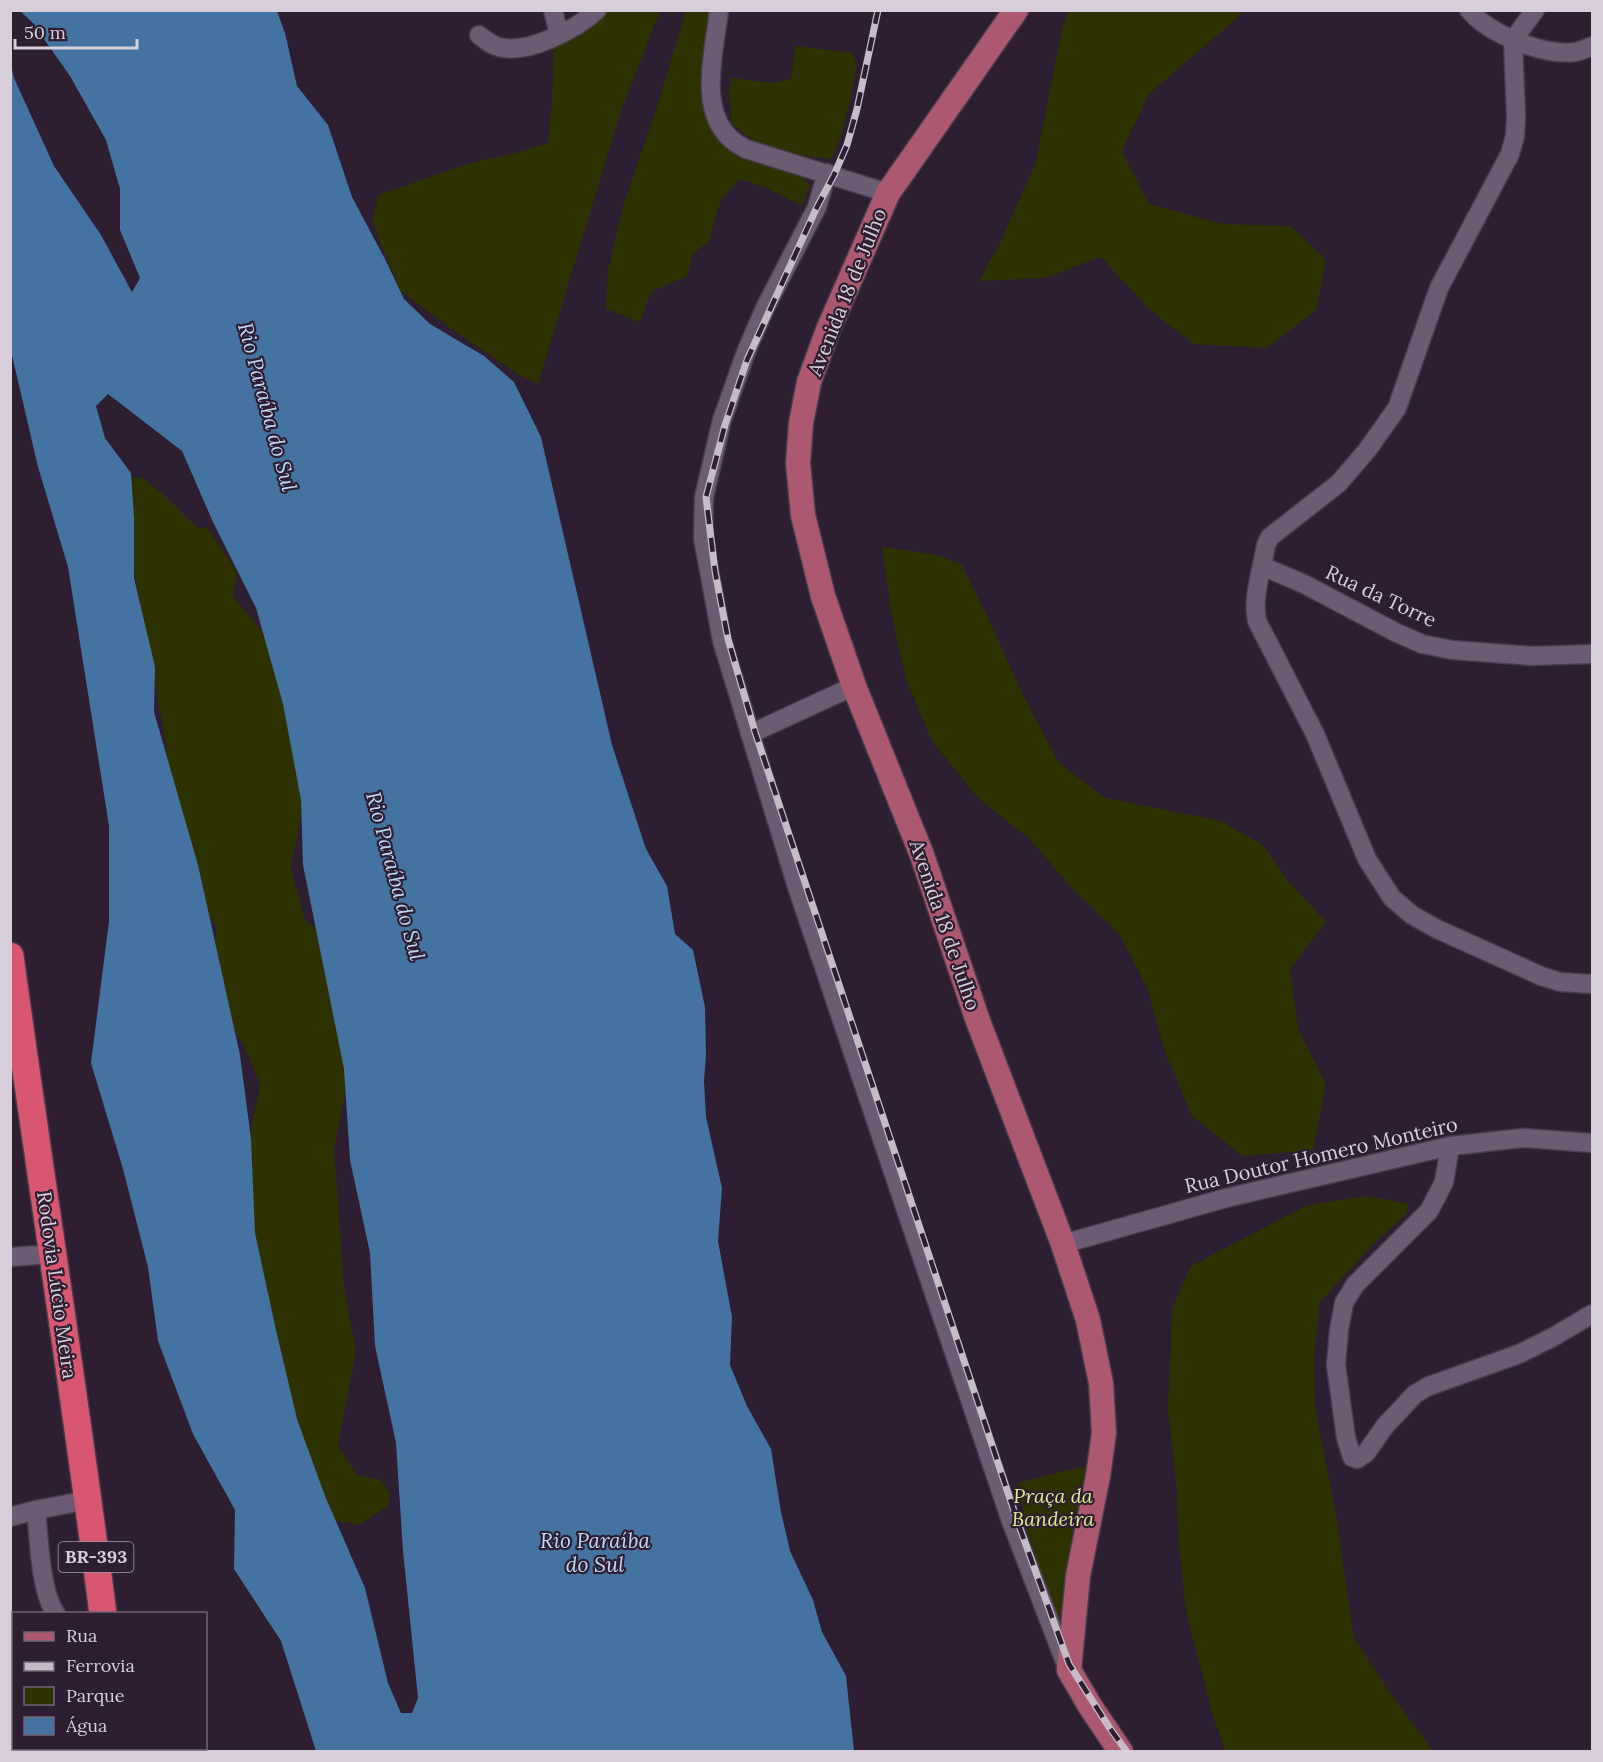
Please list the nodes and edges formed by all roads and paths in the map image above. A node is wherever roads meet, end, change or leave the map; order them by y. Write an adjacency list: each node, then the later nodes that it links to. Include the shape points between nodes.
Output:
1 (553, 10): 8 (street)
2 (597, 10): 8 (street, via 588,20)
3 (719, 10): 11 (street, via 711,98 721,128 731,140 747,149)
4 (1016, 10): 12 (main road, Avenida 18 de Julho)
5 (1469, 10): 9 (street)
6 (1535, 10): 9 (street)
7 (479, 35): 8 (street, via 489,43 512,49)
8 (559, 35)
9 (1513, 40): 10 (street, via 1562,52); 13 (street, via 1516,116 1510,154 1439,288 1397,408 1339,483 1270,537)
10 (1593, 46)
11 (827, 173): 12 (street); 16 (street, via 817,207 746,352 722,420 705,497 703,538 722,640)
12 (888, 193): 15 (main road, Avenida 18 de Julho, via 809,382 798,463 803,515 823,596)
13 (1262, 566): 14 (street, Rua da Torre, via 1422,644 1532,656); 18 (street, via 1255,600 1257,621 1315,734 1367,859 1392,898 1437,929 1542,976 1560,982)
14 (1593, 654)
15 (854, 686): 16 (street); 21 (main road, Avenida 18 de Julho, via 922,855 978,1021)
16 (750, 734): 30 (street, via 797,887 1011,1521)
17 (10, 956): 23 (highway, Rodovia Lúcio Meira / BR-393)
18 (1593, 984)
19 (1593, 1143): 20 (street, Rua Doutor Homero Monteiro, via 1523,1138)
20 (1450, 1146): 21 (street, Rua Doutor Homero Monteiro, via 1226,1198); 24 (street, via 1444,1182 1429,1211 1355,1286 1344,1303 1336,1365 1352,1457 1362,1457 1415,1394 1519,1354)
21 (1063, 1244): 30 (main road, Avenida 18 de Julho, via 1088,1320 1101,1383 1104,1433 1078,1576)
22 (13, 1253): 23 (street)
23 (52, 1254): 25 (highway, Rodovia Lúcio Meira / BR-393)
24 (1593, 1314)
25 (88, 1500): 26 (street); 29 (highway, Rodovia Lúcio Meira / BR-393)
26 (36, 1510): 27 (street); 28 (street, via 45,1587)
27 (10, 1517)
28 (55, 1612)
29 (103, 1612)
30 (1069, 1670): 31 (main road)
31 (1121, 1752)

